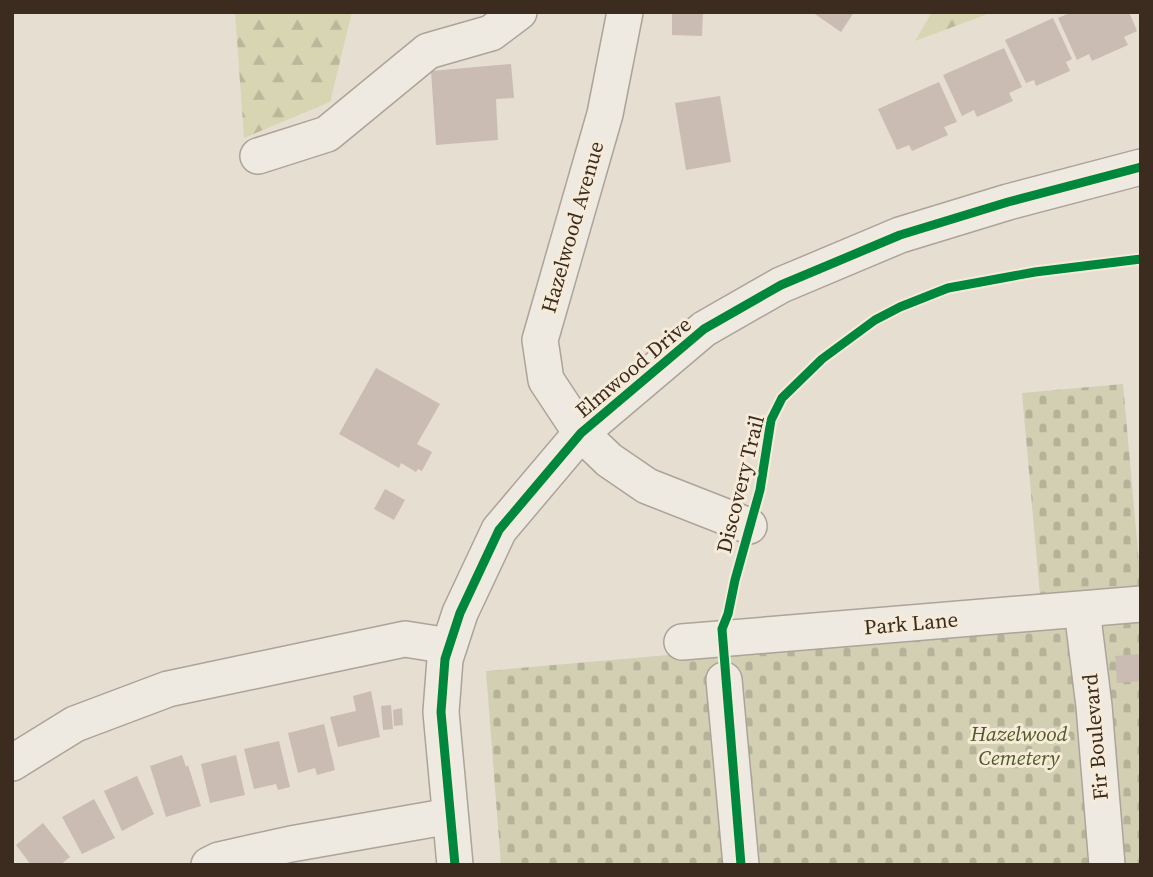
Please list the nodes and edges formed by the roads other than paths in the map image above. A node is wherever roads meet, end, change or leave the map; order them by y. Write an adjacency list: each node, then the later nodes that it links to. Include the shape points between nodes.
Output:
1 (519, 12): 3 (street, via 491,33 428,51 327,134)
2 (625, 12): 5 (street, Hazelwood Avenue, via 605,114 540,340 546,380)
3 (258, 156)
4 (1141, 167): 5 (street, Elmwood Drive, via 900,235 781,285 704,329)
5 (581, 433): 6 (street, Hazelwood Avenue, via 609,460 647,486); 10 (street, Elmwood Drive, via 499,530)
6 (749, 526)
7 (1141, 604): 8 (street, Park Lane)
8 (1082, 610): 9 (street, Park Lane); 17 (street, Fir Boulevard)
9 (682, 642)
10 (449, 646): 12 (street, via 405,639 168,689 75,724); 13 (street, via 441,712)
11 (724, 680): 16 (street)
12 (12, 763)
13 (450, 816): 14 (street, via 292,844); 15 (street)
14 (209, 865)
15 (454, 865)
16 (741, 865)
17 (1107, 865)

